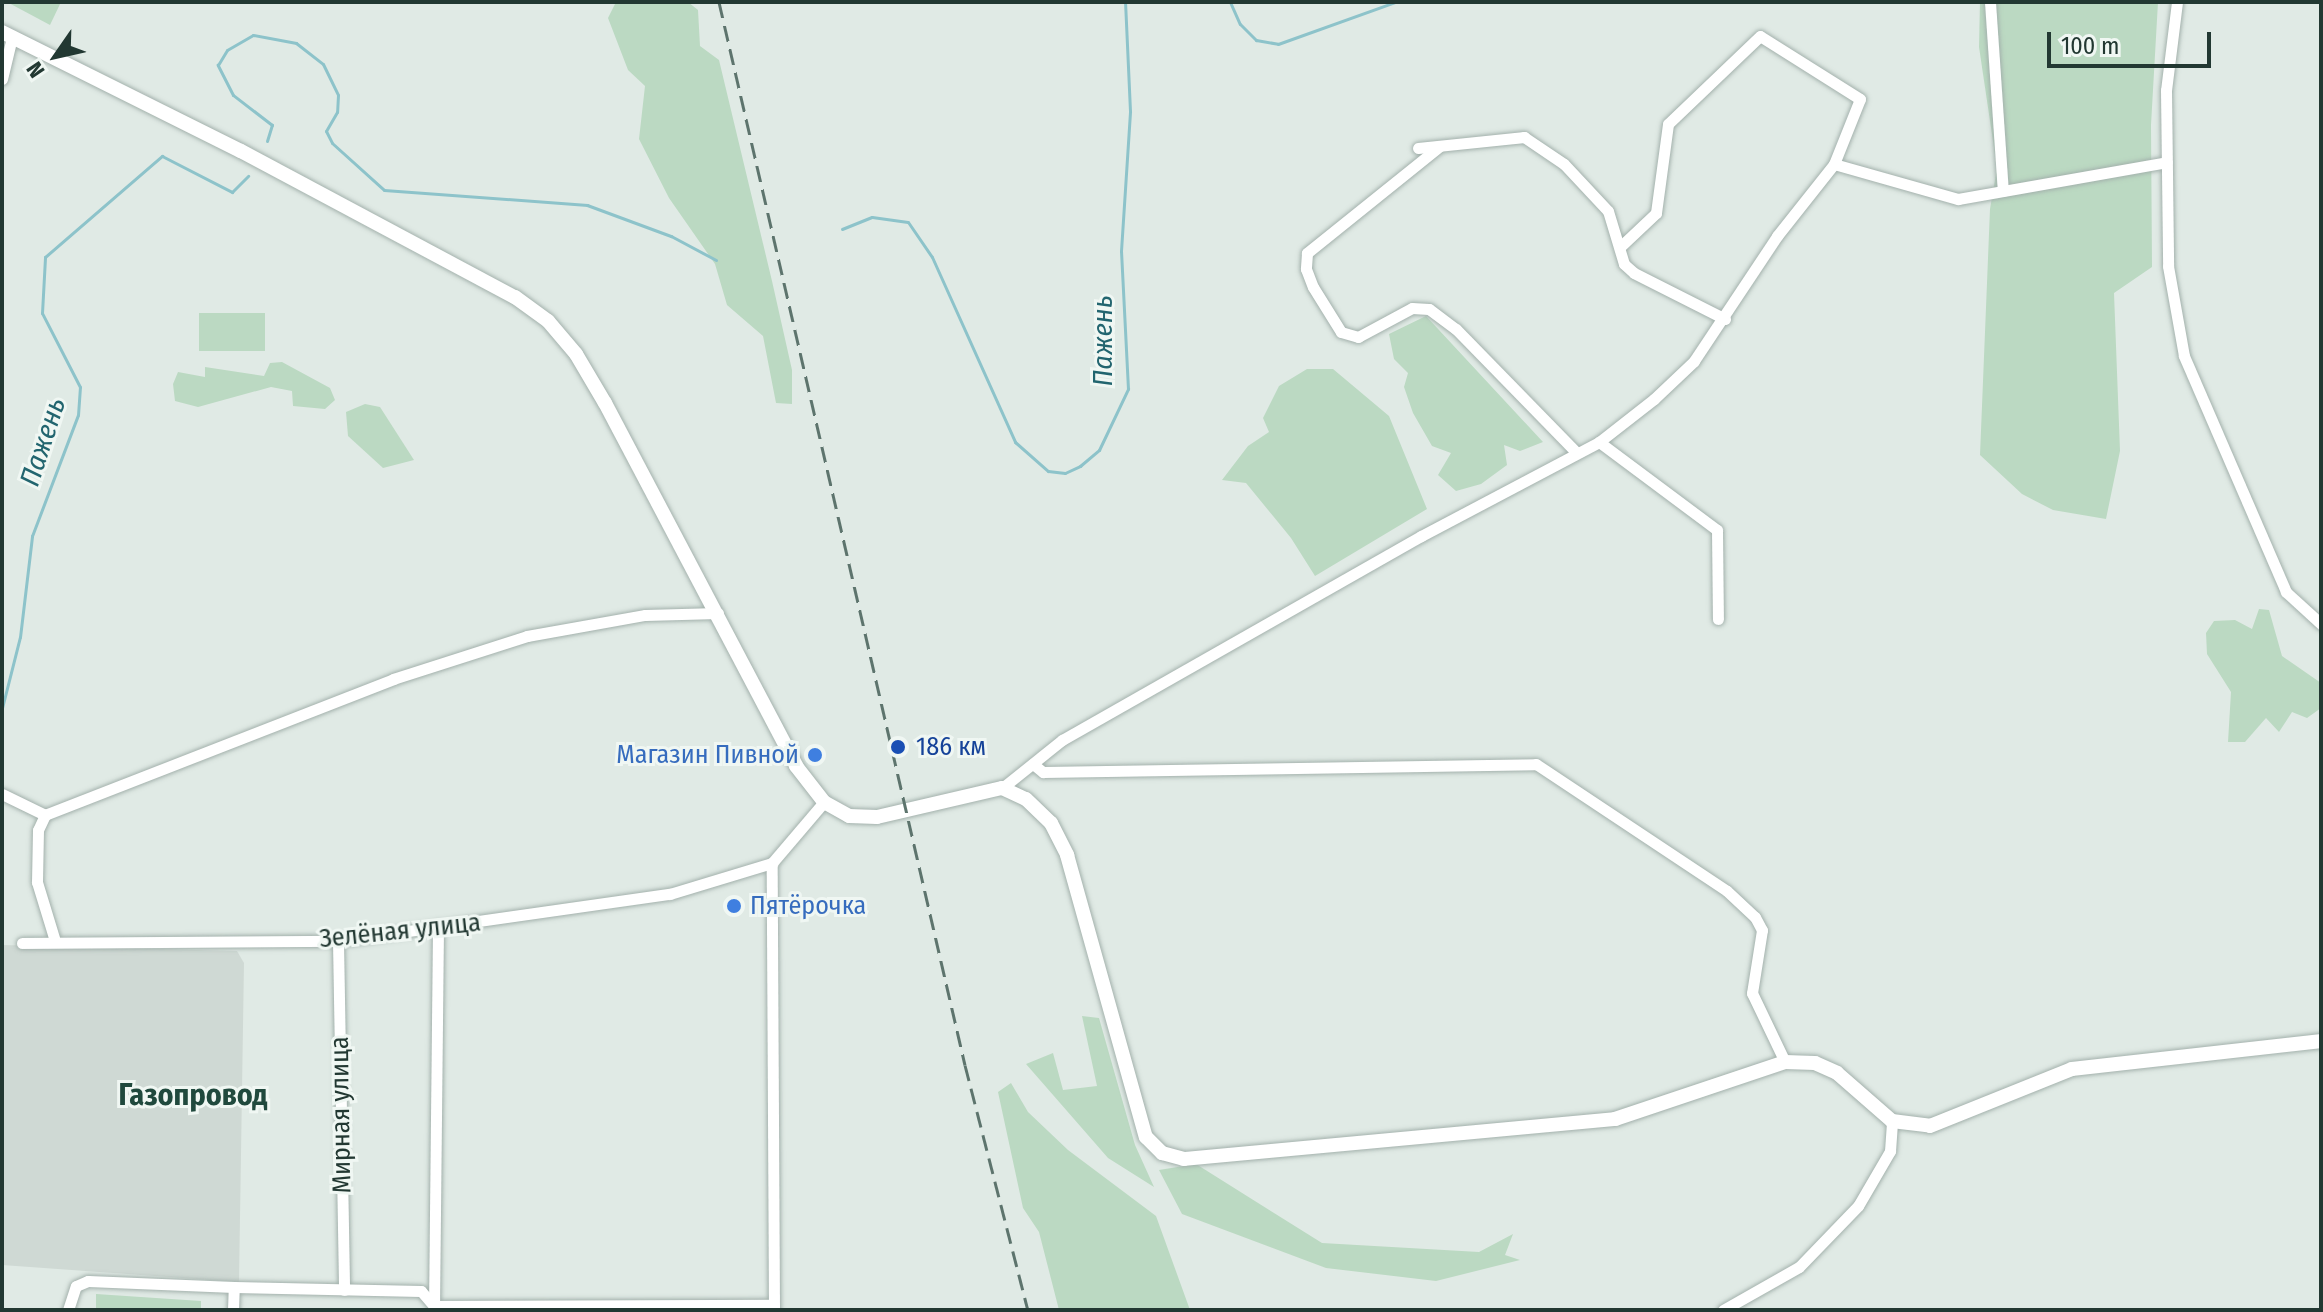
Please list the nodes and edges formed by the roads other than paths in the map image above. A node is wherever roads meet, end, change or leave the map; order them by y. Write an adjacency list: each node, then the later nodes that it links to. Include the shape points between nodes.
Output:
1 (1990, 2): 9 (street)
2 (2177, 2): 7 (street, via 2166,90)
3 (7, 35): 4 (street); 14 (street, via 273,167 515,297 548,321 576,354 605,403)
4 (2, 79)
5 (1440, 146): 6 (street); 10 (street, via 1524,137 1564,164 1608,211); 13 (street, via 1307,253 1313,287 1341,332 1358,337 1412,308 1429,309 1456,329)
6 (1418, 148)
7 (2167, 162): 9 (street); 16 (street, via 2168,266 2184,356 2286,592)
8 (1834, 164): 9 (street, via 1958,199); 10 (street, via 1860,99 1760,36 1668,124 1656,213); 11 (street, via 1777,236)
9 (2003, 191)
10 (1620, 247): 11 (street, via 1624,264 1634,273)
11 (1725, 319): 12 (street, via 1694,361)
12 (1599, 442): 13 (street); 15 (street, via 1717,530)
13 (1576, 452): 17 (street, via 1062,740)
14 (718, 613): 20 (street, via 796,766); 21 (street, via 645,615 527,636 393,679)
15 (1718, 619)
16 (2321, 624)
17 (1033, 764): 18 (street); 28 (street, via 1043,772 1536,764 1727,891 1755,917 1762,930 1752,993)
18 (1002, 788): 20 (street, via 877,817 849,816); 28 (street, via 1026,799 1051,823 1067,855 1146,1137 1162,1153 1184,1159 1615,1119)
19 (2, 794): 21 (street)
20 (824, 802): 22 (street)
21 (45, 815): 24 (street, via 38,830 37,882)
22 (772, 863): 23 (street, Зелёная улица, via 670,894); 33 (street)
23 (438, 926): 25 (street, Зелёная улица); 32 (street)
24 (55, 941): 25 (street, Зелёная улица); 26 (street, Зелёная улица)
25 (338, 941): 31 (street, Мирная улица)
26 (22, 943)
27 (2321, 1041): 29 (street, via 2072,1069 1930,1126)
28 (1785, 1062): 29 (street, via 1815,1063 1837,1073)
29 (1892, 1121): 36 (street, via 1890,1151 1858,1206 1799,1267)
30 (234, 1287): 31 (street); 34 (street, via 88,1281 76,1286); 35 (street)
31 (344, 1290): 32 (street, via 421,1291)
32 (434, 1308): 33 (street)
33 (774, 1308)
34 (68, 1310)
35 (233, 1310)
36 (1723, 1310)

